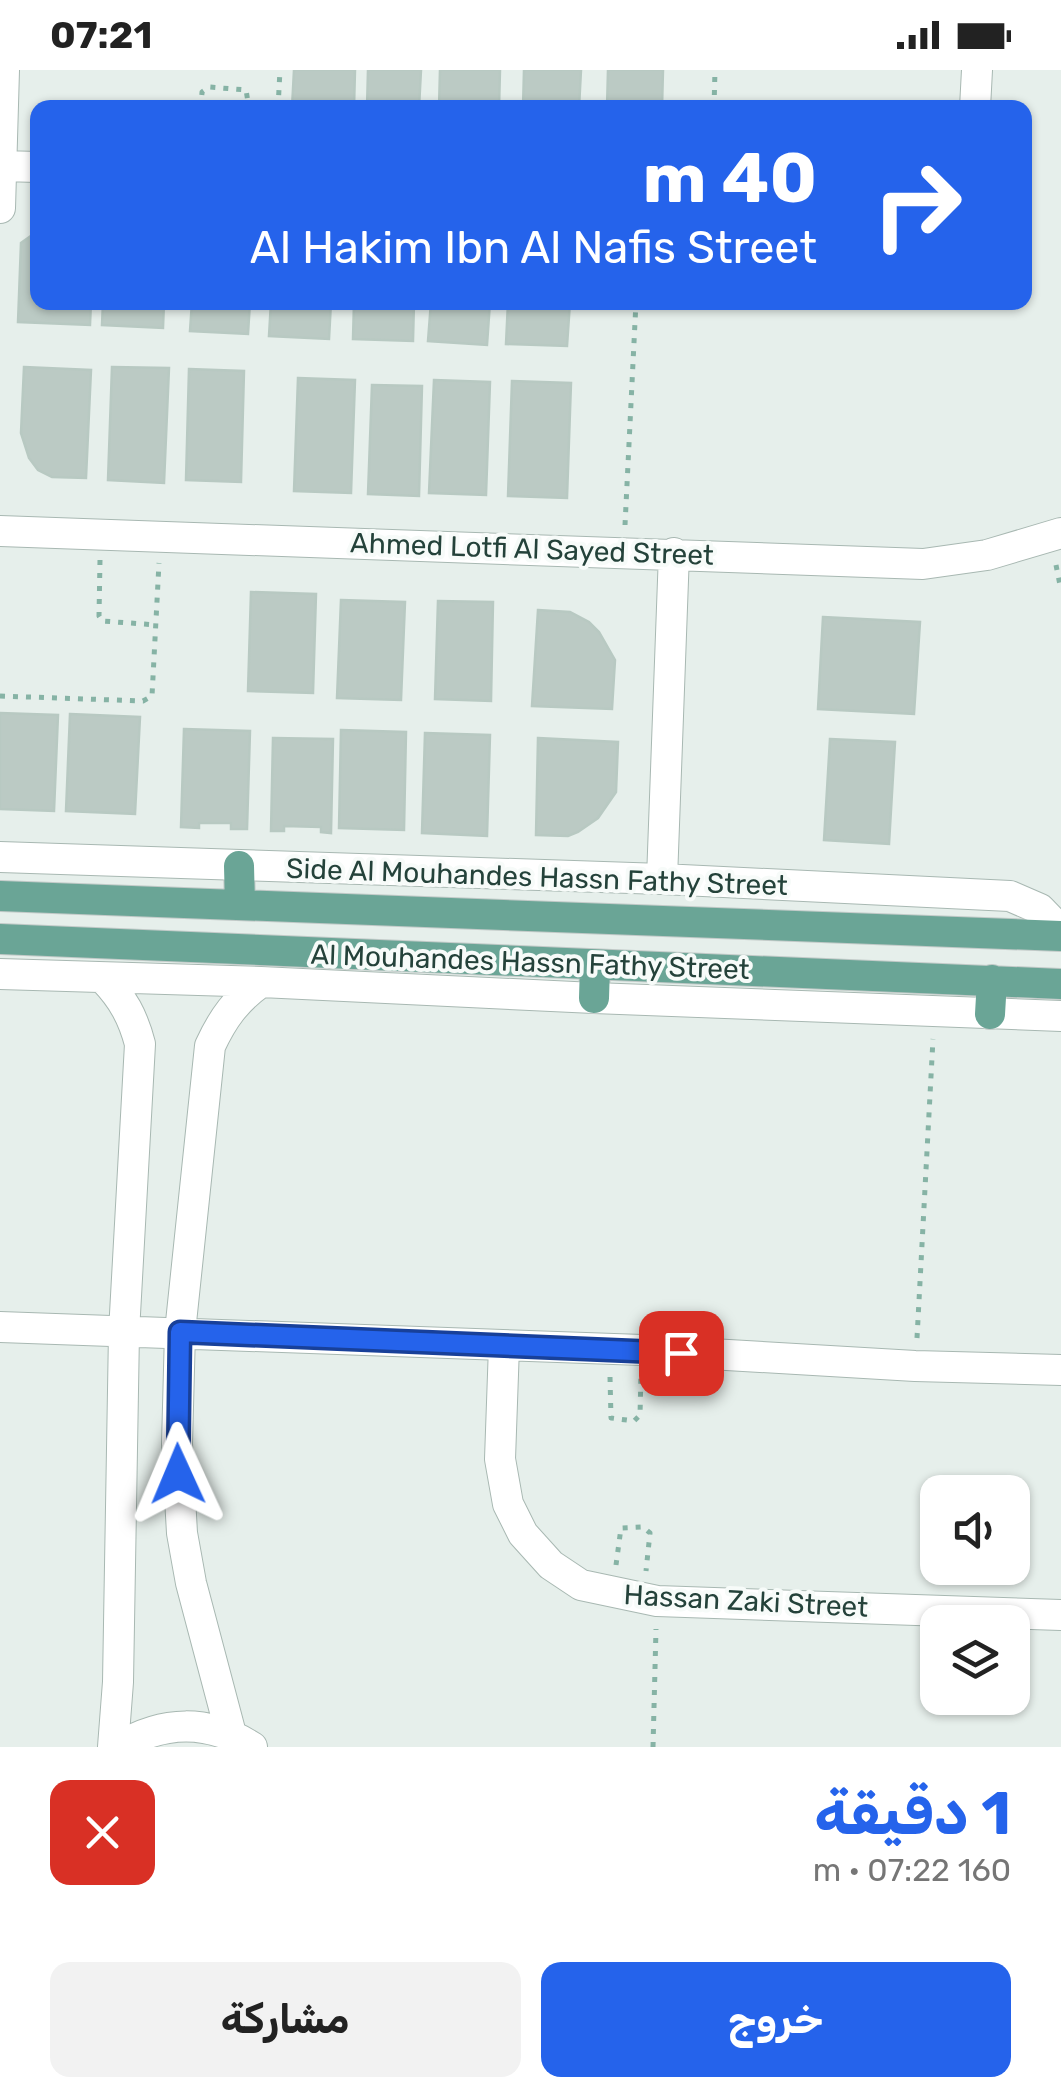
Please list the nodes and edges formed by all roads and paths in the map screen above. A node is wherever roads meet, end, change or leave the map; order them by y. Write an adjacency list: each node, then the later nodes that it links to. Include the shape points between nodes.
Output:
1 (4, 70): 10 (street)
2 (280, 70): 7 (path)
3 (716, 70): 8 (path)
4 (977, 70): 9 (street)
5 (202, 100): 6 (path, via 209,87 246,90)
6 (248, 100)
7 (278, 100)
8 (714, 100)
9 (975, 100)
10 (1, 166): 11 (street); 12 (street)
11 (30, 167)
12 (0, 208)
13 (636, 310): 18 (path)
14 (0, 532): 16 (street, Ahmed Lotfi Al Sayed Street)
15 (1061, 533): 19 (street, Ahmed Lotfi Al Sayed Street, via 988,555 923,564)
16 (101, 535): 17 (street, Ahmed Lotfi Al Sayed Street); 20 (path, via 98,616 108,623)
17 (160, 537): 18 (street, Ahmed Lotfi Al Sayed Street); 20 (path)
18 (624, 553): 19 (street, Ahmed Lotfi Al Sayed Street)
19 (674, 553): 24 (street)
20 (157, 624): 21 (path, via 155,686 142,701)
21 (0, 696)
22 (0, 857): 23 (street, Side Al Mouhandes Hassn Fathy Street)
23 (239, 866): 24 (street, Side Al Mouhandes Hassn Fathy Street); 26 (main road)
24 (662, 879): 27 (street, Side Al Mouhandes Hassn Fathy Street, via 1010,896 1040,909)
25 (0, 896): 26 (main road, Al Mouhandes Hassn Fathy Street)
26 (240, 905): 27 (main road, Al Mouhandes Hassn Fathy Street)
27 (1061, 934)
28 (0, 940): 29 (main road, Al Mouhandes Hassn Fathy Street)
29 (595, 966): 32 (main road, Al Mouhandes Hassn Fathy Street); 35 (main road)
30 (0, 974): 31 (street)
31 (104, 979): 33 (street); 40 (street, via 134,1020 140,1044)
32 (992, 980): 34 (main road, Al Mouhandes Hassn Fathy Street); 37 (main road)
33 (260, 982): 35 (street); 41 (street, via 238,998 210,1046)
34 (1061, 984)
35 (594, 998): 36 (street)
36 (934, 1011): 37 (street); 45 (path)
37 (990, 1014): 38 (street)
38 (1061, 1016)
39 (0, 1326): 40 (street)
40 (124, 1332): 41 (street); 51 (street)
41 (180, 1332): 42 (street); 50 (street, via 182,1533 202,1636)
42 (504, 1346): 43 (street); 47 (street, Hassan Zaki Street, via 500,1458 508,1504 551,1566 581,1585)
43 (610, 1349): 44 (street); 44 (path, via 614,1420 640,1416)
44 (642, 1350): 45 (street)
45 (915, 1366): 46 (street)
46 (1061, 1370)
47 (614, 1593): 48 (street, Hassan Zaki Street); 48 (path, via 619,1531 644,1527 650,1532)
48 (651, 1600): 49 (street, Hassan Zaki Street); 52 (path)
49 (1061, 1615)
50 (242, 1740): 51 (street, via 201,1725 169,1726)
51 (116, 1747)
52 (652, 1747)

